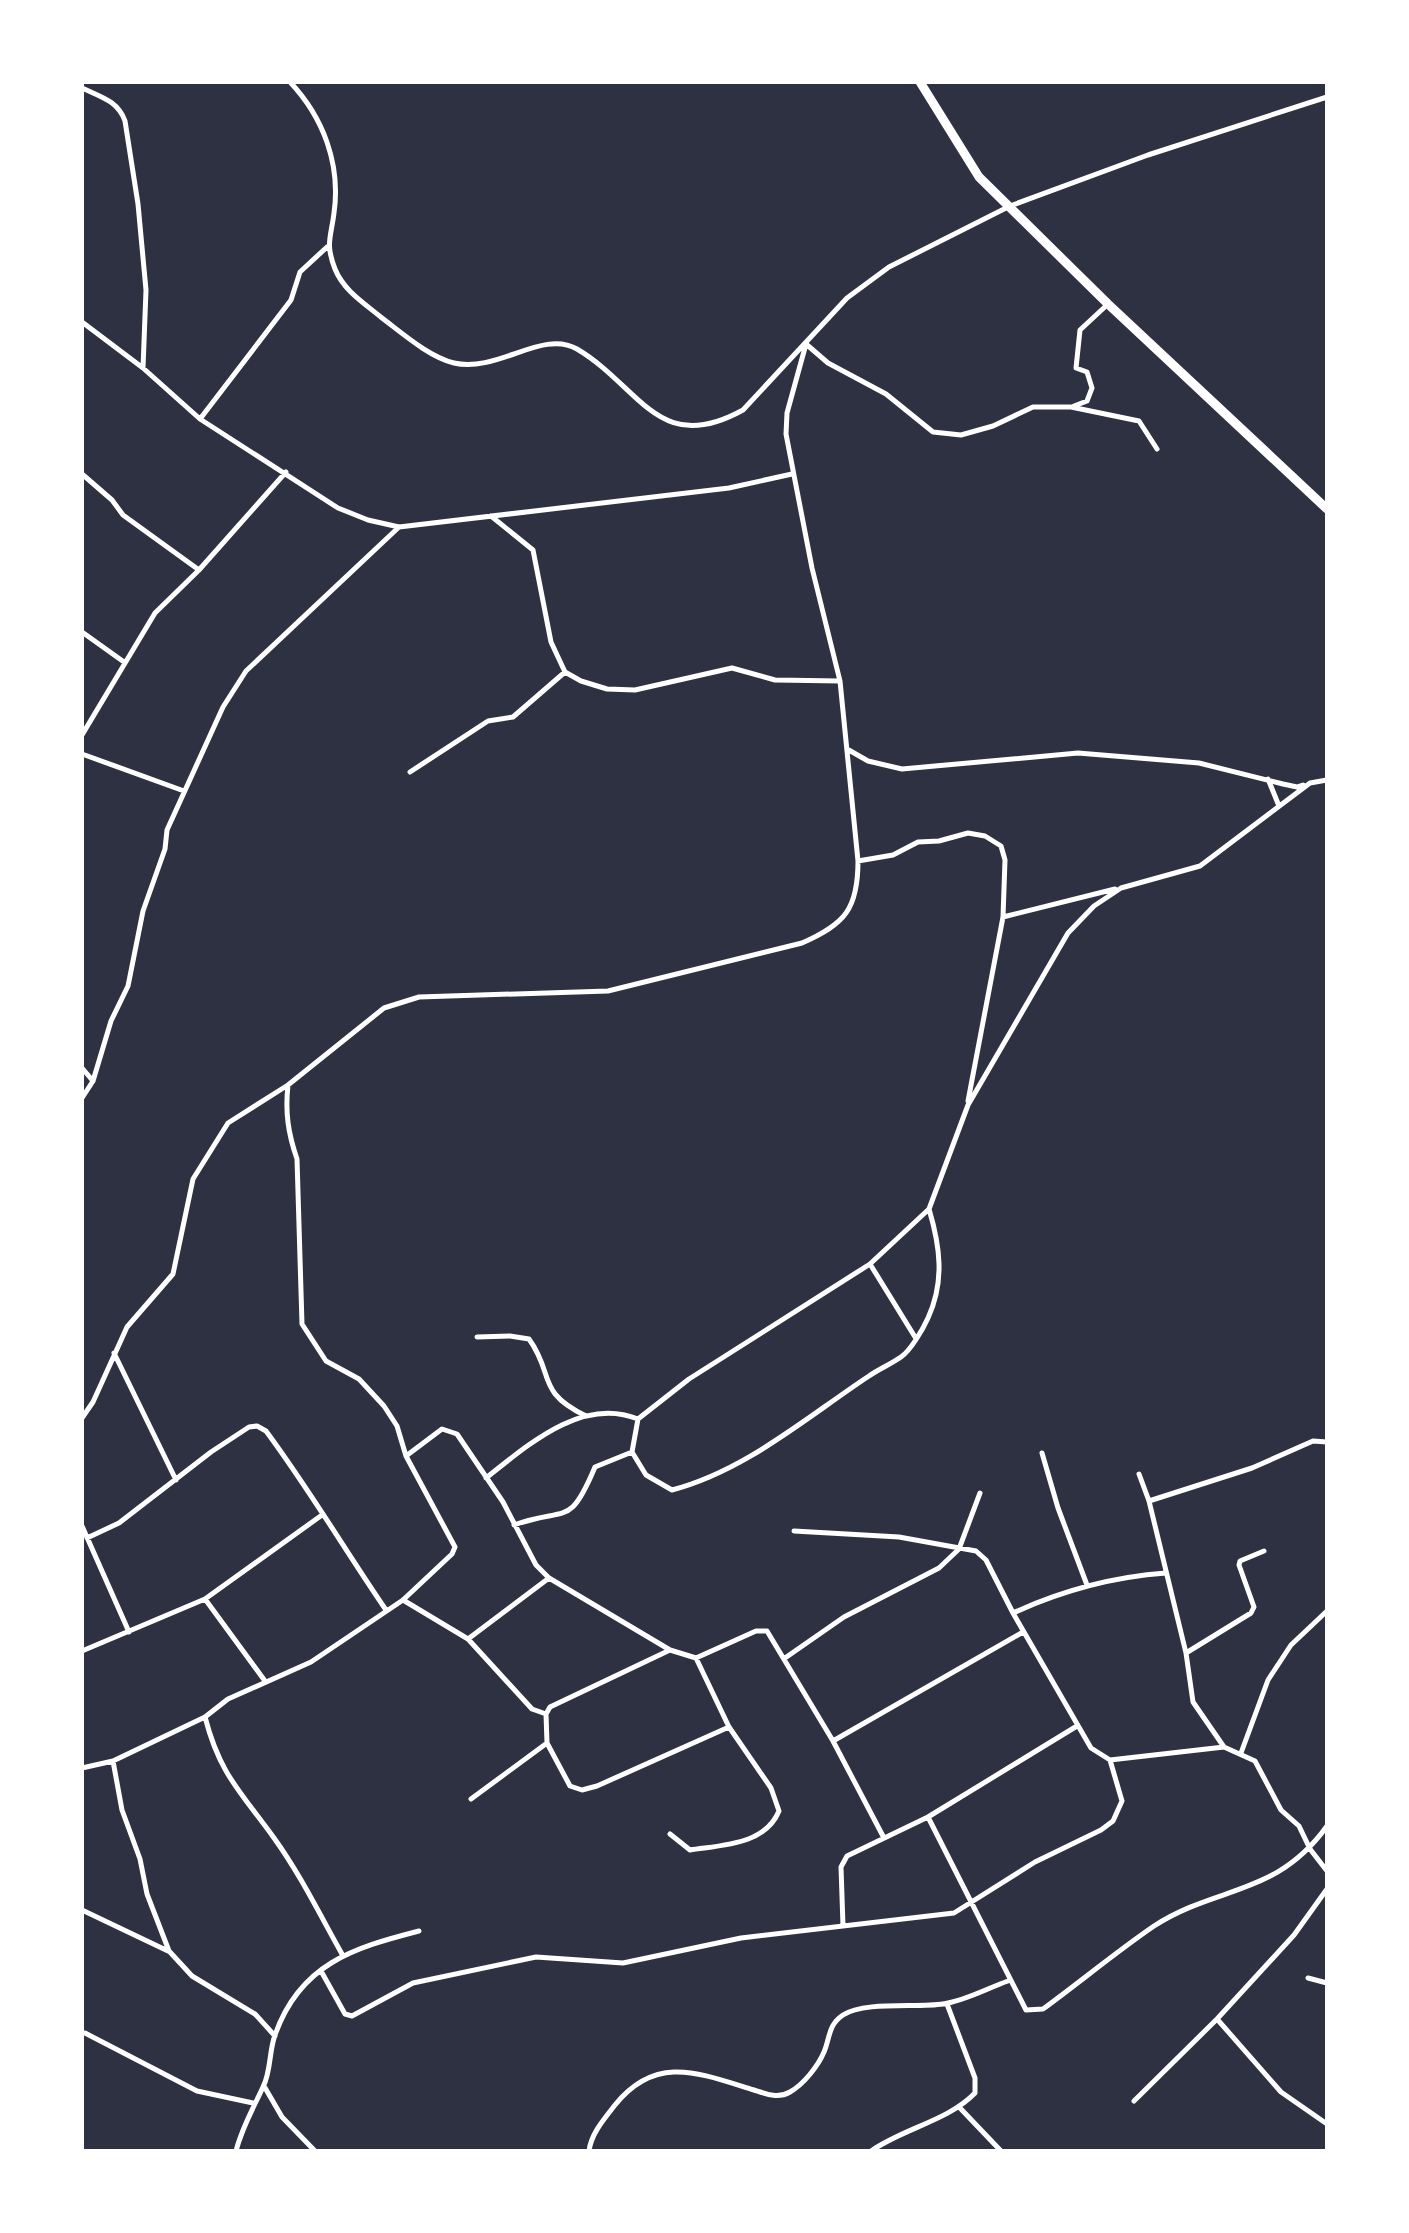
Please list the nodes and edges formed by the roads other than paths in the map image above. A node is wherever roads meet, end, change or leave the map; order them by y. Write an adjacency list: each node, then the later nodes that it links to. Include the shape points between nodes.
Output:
1 (290, 82): 6 (street, via 310,104 326,137 337,183)
2 (920, 82): 5 (main road, via 979,177)
3 (82, 88): 10 (street, via 115,103 125,121 146,290)
4 (1327, 97): 5 (street)
5 (1010, 206): 7 (main road); 9 (street, via 889,267 847,298)
6 (327, 247): 9 (street, via 340,281 350,292 434,354 451,362 484,364 542,344 573,347 659,418 677,426 710,425 743,410); 12 (street, via 300,272 291,300)
7 (1108, 304): 11 (street, via 1080,330 1076,368 1087,372 1092,388 1087,401); 17 (main road)
8 (82, 322): 10 (street)
9 (806, 344): 11 (street, via 828,363 886,394 933,432 961,435 1033,407); 16 (street, via 787,413)
10 (143, 368): 12 (street)
11 (1071, 407): 13 (street, via 1139,421)
12 (200, 419): 14 (street)
13 (1157, 449)
14 (286, 472): 19 (street, via 338,508); 20 (street)
15 (82, 474): 20 (street, via 123,515)
16 (792, 474): 18 (street, via 729,488); 24 (street)
17 (1327, 509)
18 (491, 516): 19 (street); 23 (street, via 533,550 551,642)
19 (400, 527): 32 (street, via 247,671 223,707)
20 (199, 570): 22 (street, via 155,613)
21 (82, 632): 22 (street)
22 (124, 662): 25 (street)
23 (565, 672): 24 (street, via 607,689 635,691 732,668 783,681); 28 (street, via 513,717 488,721)
24 (840, 681): 26 (street)
25 (82, 734)
26 (847, 748): 29 (street, via 868,761 902,769 1078,753 1199,763); 34 (street)
27 (82, 754): 32 (street)
28 (410, 772)
29 (1268, 779): 31 (street, via 1297,787); 33 (street)
30 (1327, 779): 31 (street)
31 (1310, 783): 33 (street)
32 (184, 791): 38 (street, via 146,899 128,986 111,1021)
33 (1279, 806): 35 (street, via 1200,866)
34 (858, 861): 36 (street, via 893,855 918,842 968,833 985,836 1001,846); 39 (street, via 858,891 843,917 802,943 608,991 402,1000 384,1008)
35 (1121, 888): 36 (street); 41 (street, via 1094,906 1068,933)
36 (1003, 917): 41 (street)
37 (82, 1068): 38 (street)
38 (93, 1081): 40 (street)
39 (289, 1085): 46 (street, via 228,1123 193,1179 173,1274 127,1327); 53 (street, via 287,1120 298,1159 302,1324 326,1360 359,1380 384,1406 397,1426)
40 (82, 1098)
41 (968, 1105): 42 (street)
42 (929, 1209): 43 (street); 45 (street, via 941,1265 928,1318)
43 (870, 1264): 45 (street); 49 (street, via 689,1379)
44 (477, 1337): 47 (street, via 529,1339 557,1399)
45 (915, 1337): 51 (street, via 904,1356 703,1482 672,1490 646,1475)
46 (114, 1353): 48 (street); 56 (street)
47 (586, 1416): 49 (street, via 619,1411); 55 (street, via 542,1434)
48 (82, 1418)
49 (638, 1419): 51 (street)
50 (1327, 1442): 58 (street, via 1313,1441 1252,1468)
51 (632, 1452): 60 (street, via 595,1467 573,1509)
52 (1042, 1453): 68 (street)
53 (406, 1456): 55 (street, via 442,1429 451,1429); 70 (street, via 455,1546)
54 (1139, 1474): 58 (street)
55 (486, 1478): 60 (street)
56 (176, 1480): 59 (street, via 211,1452 257,1426 306,1485); 63 (street, via 119,1523)
57 (980, 1493): 64 (street)
58 (1149, 1501): 66 (street)
59 (321, 1515): 69 (street); 71 (street)
60 (514, 1525): 67 (street, via 536,1565)
61 (82, 1526): 63 (street)
62 (794, 1531): 64 (street, via 899,1536)
63 (88, 1538): 74 (street)
64 (959, 1549): 73 (street, via 976,1552 986,1560); 81 (street, via 939,1568 844,1617)
65 (1264, 1550): 79 (street, via 1239,1565 1254,1607 1251,1613)
66 (1166, 1573): 68 (street); 79 (street)
67 (550, 1578): 76 (street); 77 (street)
68 (1087, 1585): 73 (street)
69 (205, 1600): 74 (street); 82 (street)
70 (403, 1600): 71 (street); 76 (street)
71 (386, 1610): 82 (street, via 311,1662)
72 (1327, 1611): 90 (street, via 1291,1645 1268,1680)
73 (1013, 1613): 75 (street)
74 (129, 1632): 78 (street)
75 (1023, 1632): 85 (street); 87 (street)
76 (468, 1639): 83 (street, via 532,1709)
77 (670, 1650): 80 (street); 83 (street, via 550,1707)
78 (82, 1651)
79 (1186, 1653): 89 (street, via 1193,1702)
80 (696, 1658): 81 (street, via 761,1630 767,1631); 86 (street)
81 (785, 1658): 87 (street)
82 (265, 1681): 84 (street, via 228,1699)
83 (546, 1714): 88 (street)
84 (205, 1717): 92 (street); 107 (street, via 223,1769 274,1838)
85 (1077, 1726): 91 (street, via 1091,1748); 95 (street)
86 (729, 1727): 88 (street, via 582,1790 570,1786); 97 (street, via 771,1788 779,1811 773,1825 755,1837 690,1850)
87 (833, 1741): 98 (street)
88 (547, 1743): 94 (street)
89 (1224, 1747): 90 (street); 91 (street)
90 (1241, 1753): 99 (street, via 1255,1761 1281,1810 1299,1826)
91 (1110, 1760): 102 (street, via 1122,1801 1113,1821 1035,1862)
92 (113, 1761): 93 (street); 106 (street, via 122,1810)
93 (82, 1768)
94 (471, 1798)
95 (928, 1817): 98 (street); 102 (street)
96 (1327, 1826): 99 (street)
97 (670, 1834)
98 (884, 1838): 104 (street, via 842,1861)
99 (1310, 1849): 100 (street); 110 (street, via 1263,1882 1155,1926 1043,2009 1026,2010)
100 (1327, 1871)
101 (1327, 1889): 113 (street, via 1294,1935)
102 (971, 1905): 104 (street, via 929,1918); 110 (street, via 998,1951)
103 (82, 1910): 106 (street)
104 (843, 1926): 108 (street, via 741,1938 623,1963 537,1957 413,1983 352,2016 345,2014)
105 (419, 1931): 107 (street)
106 (169, 1951): 115 (street, via 192,1976 255,2014)
107 (342, 1954): 108 (street)
108 (321, 1971): 115 (street, via 299,1991)
109 (1308, 1978): 111 (street)
110 (1008, 1980): 112 (street)
111 (1327, 1983)
112 (947, 2004): 119 (street, via 975,2078 975,2093); 123 (street, via 869,2008 843,2015 829,2030 825,2051 789,2093 774,2096 696,2073 654,2073 634,2083 614,2106 590,2140)
113 (1217, 2019): 117 (street); 120 (street, via 1281,2092)
114 (85, 2033): 118 (street, via 197,2091)
115 (275, 2036): 116 (street)
116 (264, 2086): 118 (street); 122 (street, via 282,2117)
117 (1134, 2101)
118 (253, 2103): 121 (street)
119 (960, 2108): 124 (street, via 902,2131); 125 (street)
120 (1327, 2124)
121 (236, 2151)
122 (315, 2151)
123 (589, 2151)
124 (872, 2151)
125 (1001, 2151)

